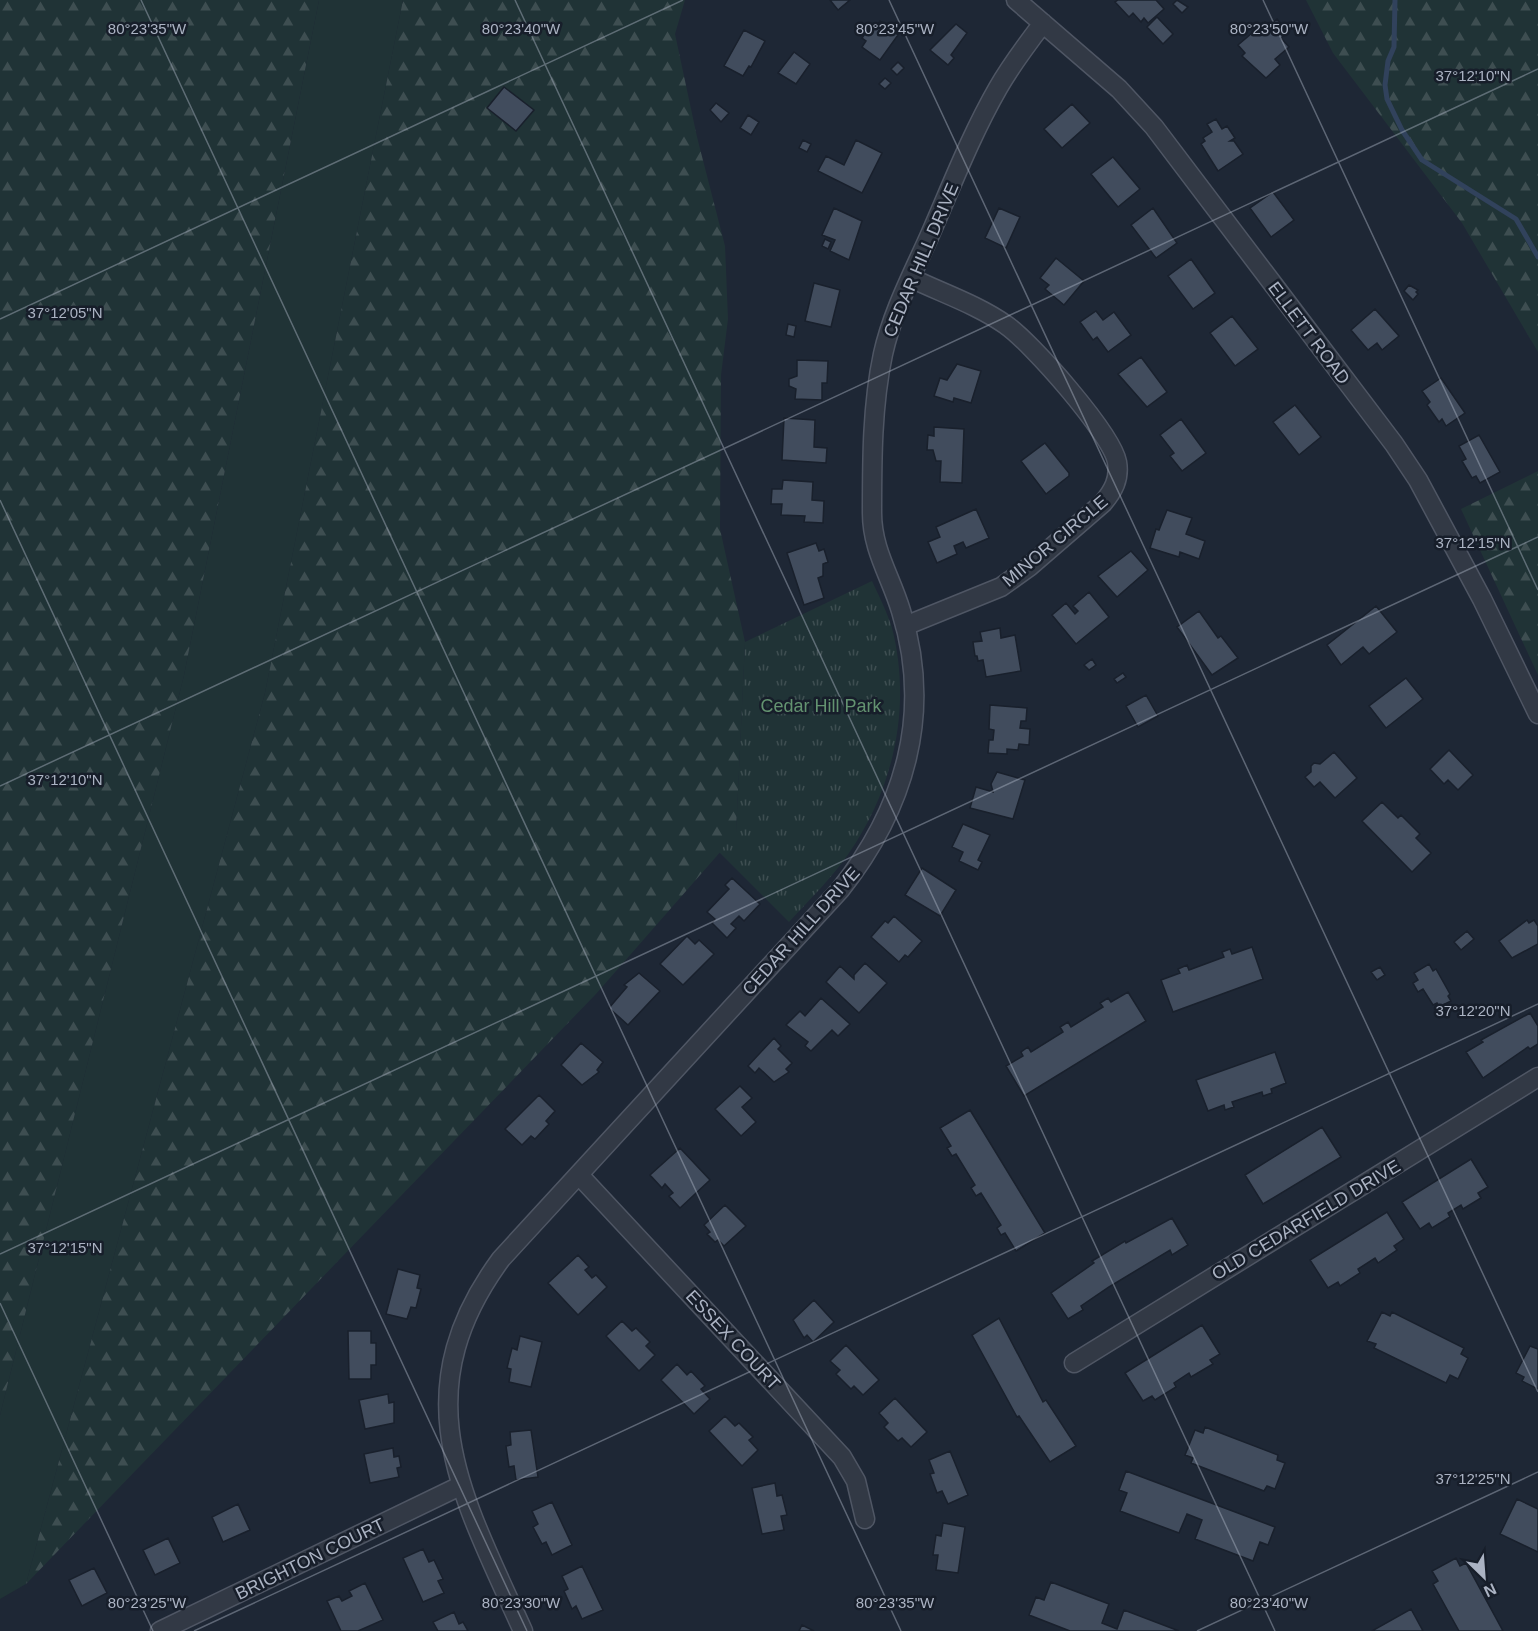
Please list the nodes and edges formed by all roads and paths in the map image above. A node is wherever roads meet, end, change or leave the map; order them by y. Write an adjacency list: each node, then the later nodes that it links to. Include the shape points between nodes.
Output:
1 (1016, 0): 2 (street, ELLETT ROAD)
2 (1043, 22): 3 (street, CEDAR HILL DRIVE, via 997,90); 5 (street, ELLETT ROAD, via 1119,89 1154,127 1394,444 1434,508)
3 (911, 278): 4 (street, CEDAR HILL DRIVE, via 883,356 877,392 872,512 878,555); 4 (street, MINOR CIRCLE, via 998,319 1030,344 1111,447 1118,470 1112,493 1103,503 1016,578 985,596)
4 (905, 626): 7 (street, CEDAR HILL DRIVE, via 915,675 913,729 900,785 878,837 840,890)
5 (1538, 714)
6 (1538, 1077): 8 (street, OLD CEDARFIELD DRIVE)
7 (579, 1175): 9 (street, CEDAR HILL DRIVE, via 501,1259 464,1321 451,1365 447,1404); 10 (street, ESSEX COURT, via 842,1457 856,1481)
8 (1074, 1363)
9 (460, 1486): 11 (street, BRIGHTON COURT); 12 (street, CEDAR HILL DRIVE)
10 (865, 1519)
11 (160, 1631)
12 (523, 1631)

